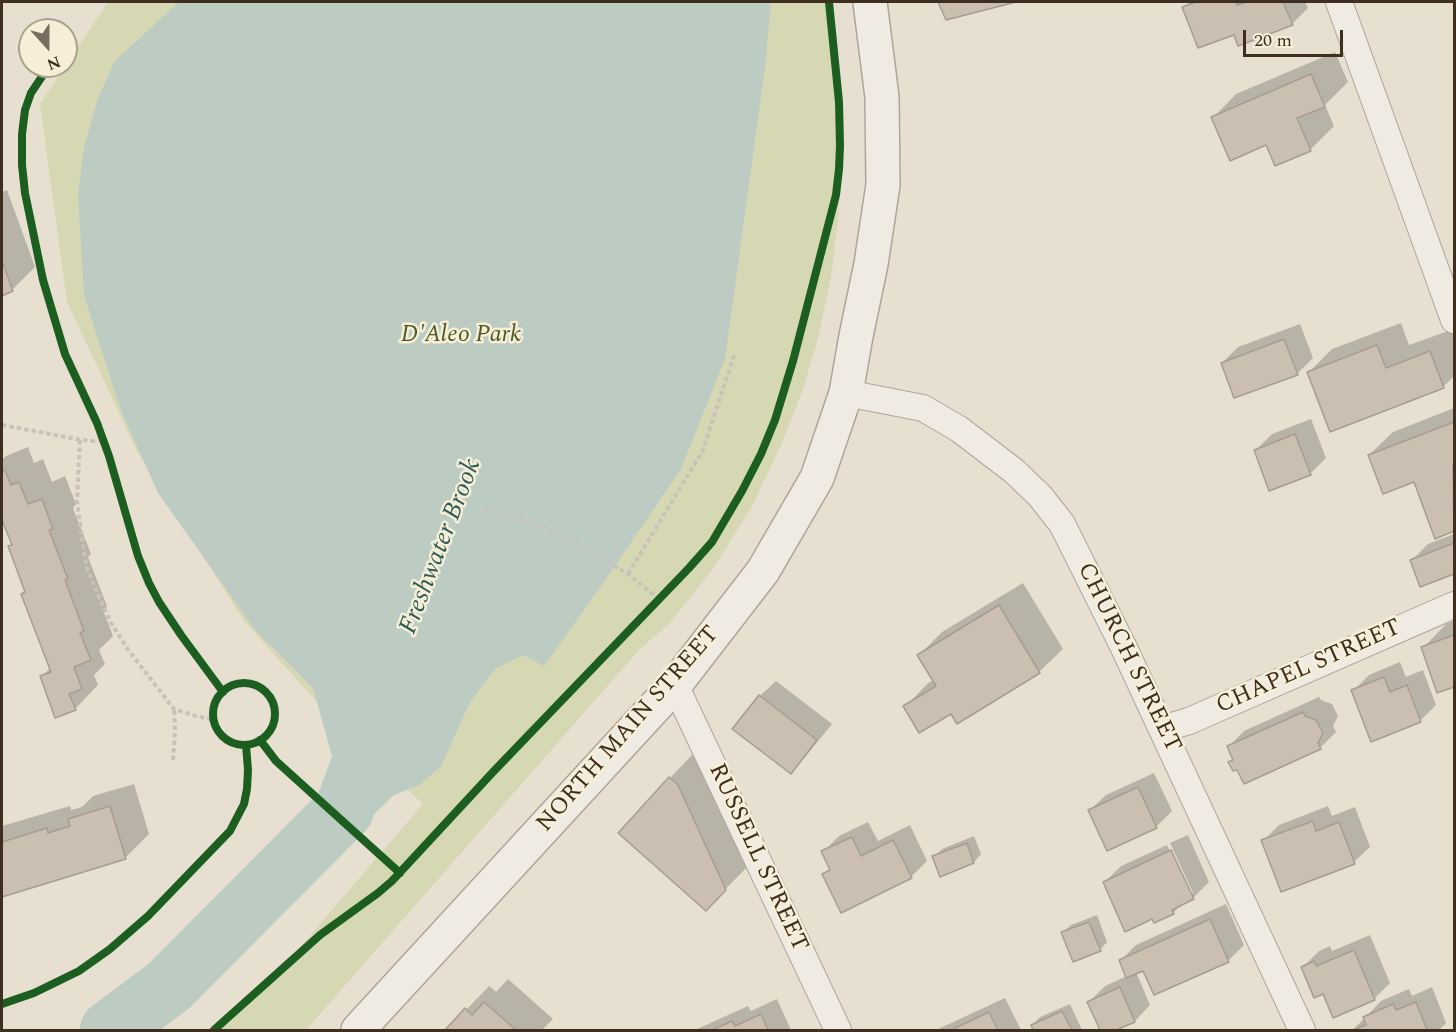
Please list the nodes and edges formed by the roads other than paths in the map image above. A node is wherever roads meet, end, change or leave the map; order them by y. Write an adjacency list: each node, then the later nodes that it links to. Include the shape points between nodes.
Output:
1 (870, 2): 4 (street, NORTH MAIN STREET, via 882,97 883,185)
2 (1339, 2): 3 (street)
3 (1455, 320)
4 (846, 393): 6 (street, NORTH MAIN STREET, via 817,478 770,560); 7 (street, CHURCH STREET, via 923,408 959,429 1040,496 1062,524)
5 (1455, 605): 7 (street, CHAPEL STREET, via 1189,721)
6 (675, 685): 8 (street, NORTH MAIN STREET); 9 (street, RUSSELL STREET)
7 (1162, 729): 10 (street, CHURCH STREET)
8 (358, 1030)
9 (838, 1030)
10 (1302, 1030)

